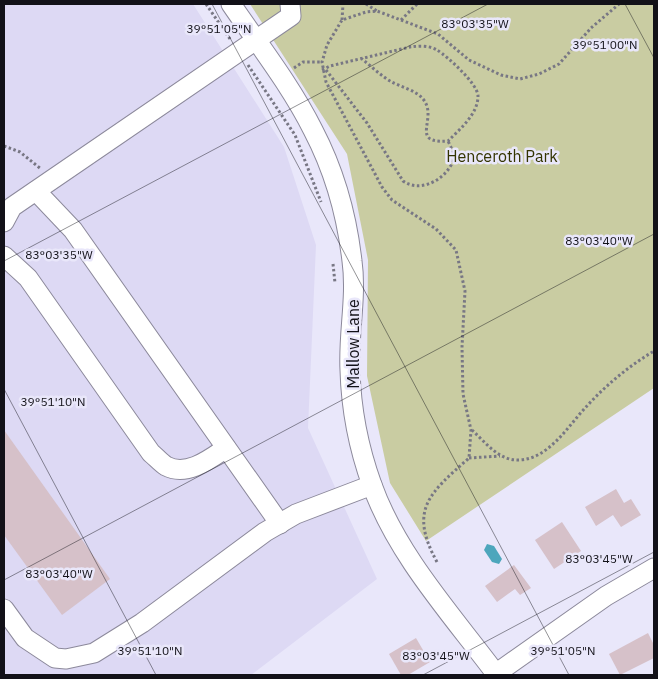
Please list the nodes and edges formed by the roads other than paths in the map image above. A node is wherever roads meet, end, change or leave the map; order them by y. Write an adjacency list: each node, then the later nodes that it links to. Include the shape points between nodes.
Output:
1 (231, 4): 3 (street, Mallow Lane)
2 (290, 4): 3 (street, via 291,16)
3 (256, 40): 4 (street); 8 (street, Mallow Lane, via 314,131 341,207 352,261 350,370 355,418)
4 (36, 192): 5 (street, via 12,207); 7 (street, via 73,230)
5 (4, 222)
6 (4, 256): 7 (street, via 28,278 151,453 166,466 186,470)
7 (226, 448): 9 (street)
8 (372, 485): 9 (street); 12 (street, Mallow Lane, via 405,550)
9 (280, 524): 11 (street, via 142,623 94,653 55,658 25,638)
10 (654, 568): 12 (street, via 606,596)
11 (4, 609)
12 (495, 675)

